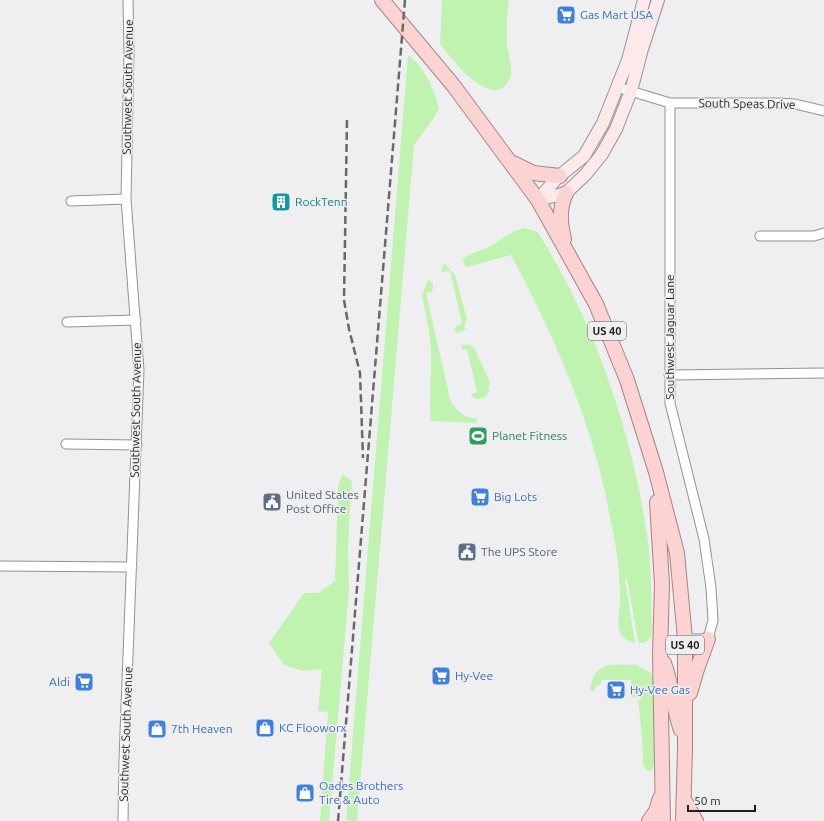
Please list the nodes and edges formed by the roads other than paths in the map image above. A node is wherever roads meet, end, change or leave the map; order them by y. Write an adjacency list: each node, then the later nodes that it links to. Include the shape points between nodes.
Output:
1 (128, 0): 12 (street, Southwest South Avenue)
2 (382, 0): 9 (main road, US 40, via 453,85)
3 (644, 0): 5 (main road, via 628,60)
4 (658, 0): 6 (main road)
5 (617, 87): 6 (street, South Speas Drive); 10 (main road, via 602,124 584,156)
6 (631, 91): 7 (street, South Speas Drive); 11 (main road, via 616,129 602,154 586,174)
7 (670, 103): 8 (street, South Speas Drive, via 789,104); 21 (street, Southwest Jaguar Lane)
8 (824, 110)
9 (508, 160): 10 (main road, via 533,173); 13 (main road, US 40)
10 (560, 176): 13 (main road)
11 (566, 192): 13 (main road); 17 (main road, via 560,210)
12 (126, 199): 14 (street); 18 (street, Southwest South Avenue)
13 (538, 200): 17 (main road, US 40)
14 (71, 201)
15 (824, 233): 16 (street, via 814,236)
16 (760, 236)
17 (566, 251): 24 (main road, US 40, via 596,304 627,380)
18 (136, 320): 19 (street); 23 (street, Southwest South Avenue, via 139,370)
19 (67, 322)
20 (824, 373): 21 (street)
21 (669, 375): 28 (street, Southwest Jaguar Lane, via 670,403 704,539 713,620)
22 (66, 444): 23 (street)
23 (137, 446): 26 (street, Southwest South Avenue)
24 (656, 472): 27 (main road, US 40, via 677,553); 29 (main road, US 40, via 662,584)
25 (0, 566): 26 (street)
26 (132, 567): 34 (street, Southwest South Avenue)
27 (685, 639): 28 (street); 30 (main road, US 40)
28 (708, 639): 30 (main road, via 691,688)
29 (660, 654): 31 (main road, via 668,672 676,718); 32 (main road, US 40)
30 (685, 719): 31 (main road, US 40)
31 (685, 741): 33 (main road, US 40)
32 (663, 790): 35 (main road); 36 (main road, US 40)
33 (683, 798): 37 (main road, US 40); 38 (main road)
34 (123, 821)
35 (650, 821)
36 (663, 821)
37 (683, 821)
38 (696, 821)

